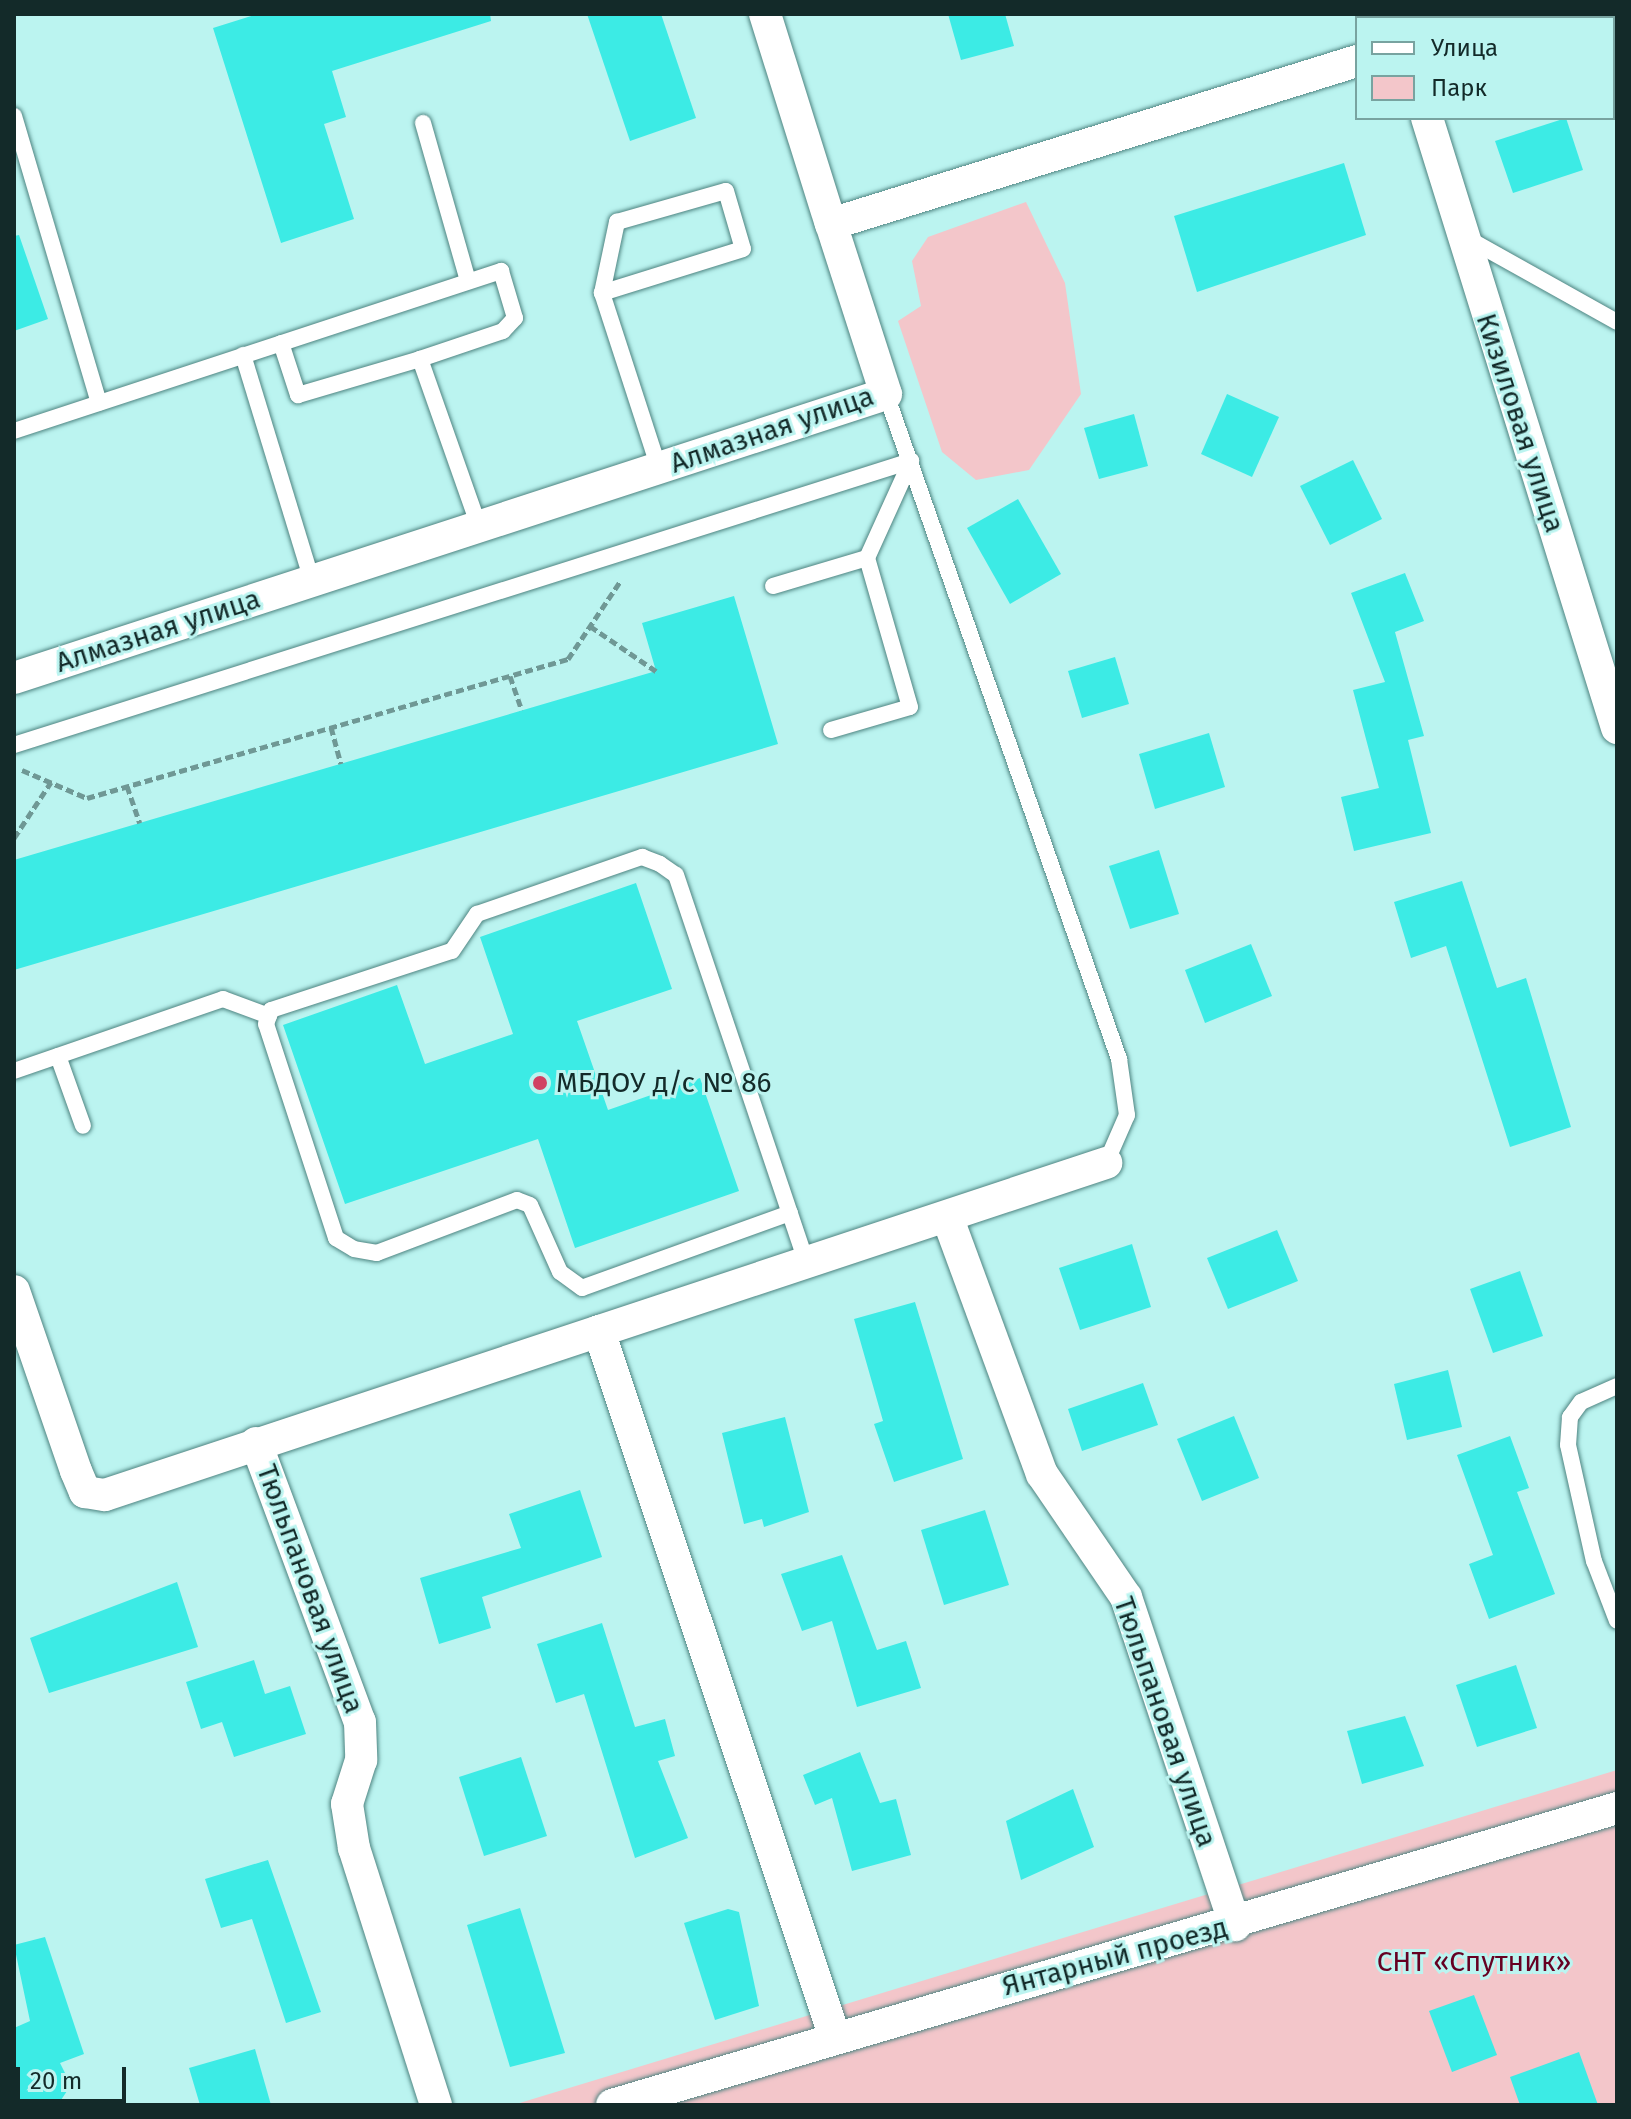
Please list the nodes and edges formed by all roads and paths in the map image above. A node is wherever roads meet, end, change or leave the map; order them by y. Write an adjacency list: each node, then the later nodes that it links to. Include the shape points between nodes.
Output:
1 (765, 14): 7 (street, Алмазная улица)
2 (1355, 62): 7 (street)
3 (14, 116): 6 (lane)
4 (1428, 120): 8 (street, Кизиловая улица)
5 (423, 123): 9 (lane)
6 (20, 159): 16 (lane)
7 (831, 224): 15 (street, Алмазная улица)
8 (1460, 234): 11 (lane); 31 (street, Кизиловая улица)
9 (468, 281): 12 (lane); 14 (lane, via 501,271 515,318 503,331)
10 (602, 293): 10 (lane, via 743,249 726,191 617,222); 19 (lane)
11 (1617, 322)
12 (281, 343): 13 (lane); 14 (lane, via 298,395)
13 (243, 355): 16 (lane); 23 (lane)
14 (420, 359): 20 (lane)
15 (886, 394): 18 (lane); 19 (street, Алмазная улица)
16 (99, 403): 17 (lane)
17 (14, 431)
18 (911, 461): 21 (lane); 22 (lane); 44 (lane, via 1119,1059 1127,1115)
19 (659, 468): 20 (street, Алмазная улица)
20 (479, 527): 23 (street, Алмазная улица)
21 (643, 546): 25 (path); 33 (lane)
22 (867, 558): 24 (lane); 32 (lane, via 910,707)
23 (312, 581): 28 (street, Алмазная улица)
24 (773, 586)
25 (590, 626): 26 (path); 27 (path, via 568,659)
26 (656, 671)
27 (510, 676): 29 (path); 30 (path)
28 (14, 678)
29 (522, 710)
30 (331, 727): 34 (path); 37 (path)
31 (1617, 728)
32 (831, 730)
33 (14, 745)
34 (341, 764)
35 (14, 766): 36 (path)
36 (51, 782): 37 (path, via 87,798); 39 (path)
37 (127, 786): 38 (path)
38 (140, 823)
39 (14, 838)
40 (269, 1016): 41 (lane, via 223,999); 45 (lane, via 336,1238 354,1249 377,1253 517,1200 530,1205 560,1272 582,1288); 45 (lane, via 452,951 477,914 642,857 676,875)
41 (58, 1056): 42 (lane); 43 (lane)
42 (14, 1071)
43 (83, 1126)
44 (1106, 1163): 46 (street, Тюльпановая улица)
45 (790, 1213): 47 (lane)
46 (948, 1219): 47 (street, Тюльпановая улица); 54 (street, Тюльпановая улица, via 1042,1474 1126,1597)
47 (807, 1264): 49 (street, Тюльпановая улица)
48 (14, 1291): 51 (street, Тюльпановая улица, via 85,1492 105,1495)
49 (599, 1331): 51 (street, Тюльпановая улица); 55 (street)
50 (1617, 1386): 52 (lane, via 1581,1402 1570,1417 1568,1445 1594,1561)
51 (256, 1443): 56 (street, Тюльпановая улица, via 360,1722 361,1760 347,1804 354,1848)
52 (1617, 1621)
53 (1617, 1808): 54 (street, Янтарный проезд)
54 (1235, 1925): 55 (street, Янтарный проезд)
55 (834, 2035): 57 (street, Янтарный проезд)
56 (436, 2105)
57 (612, 2105)

